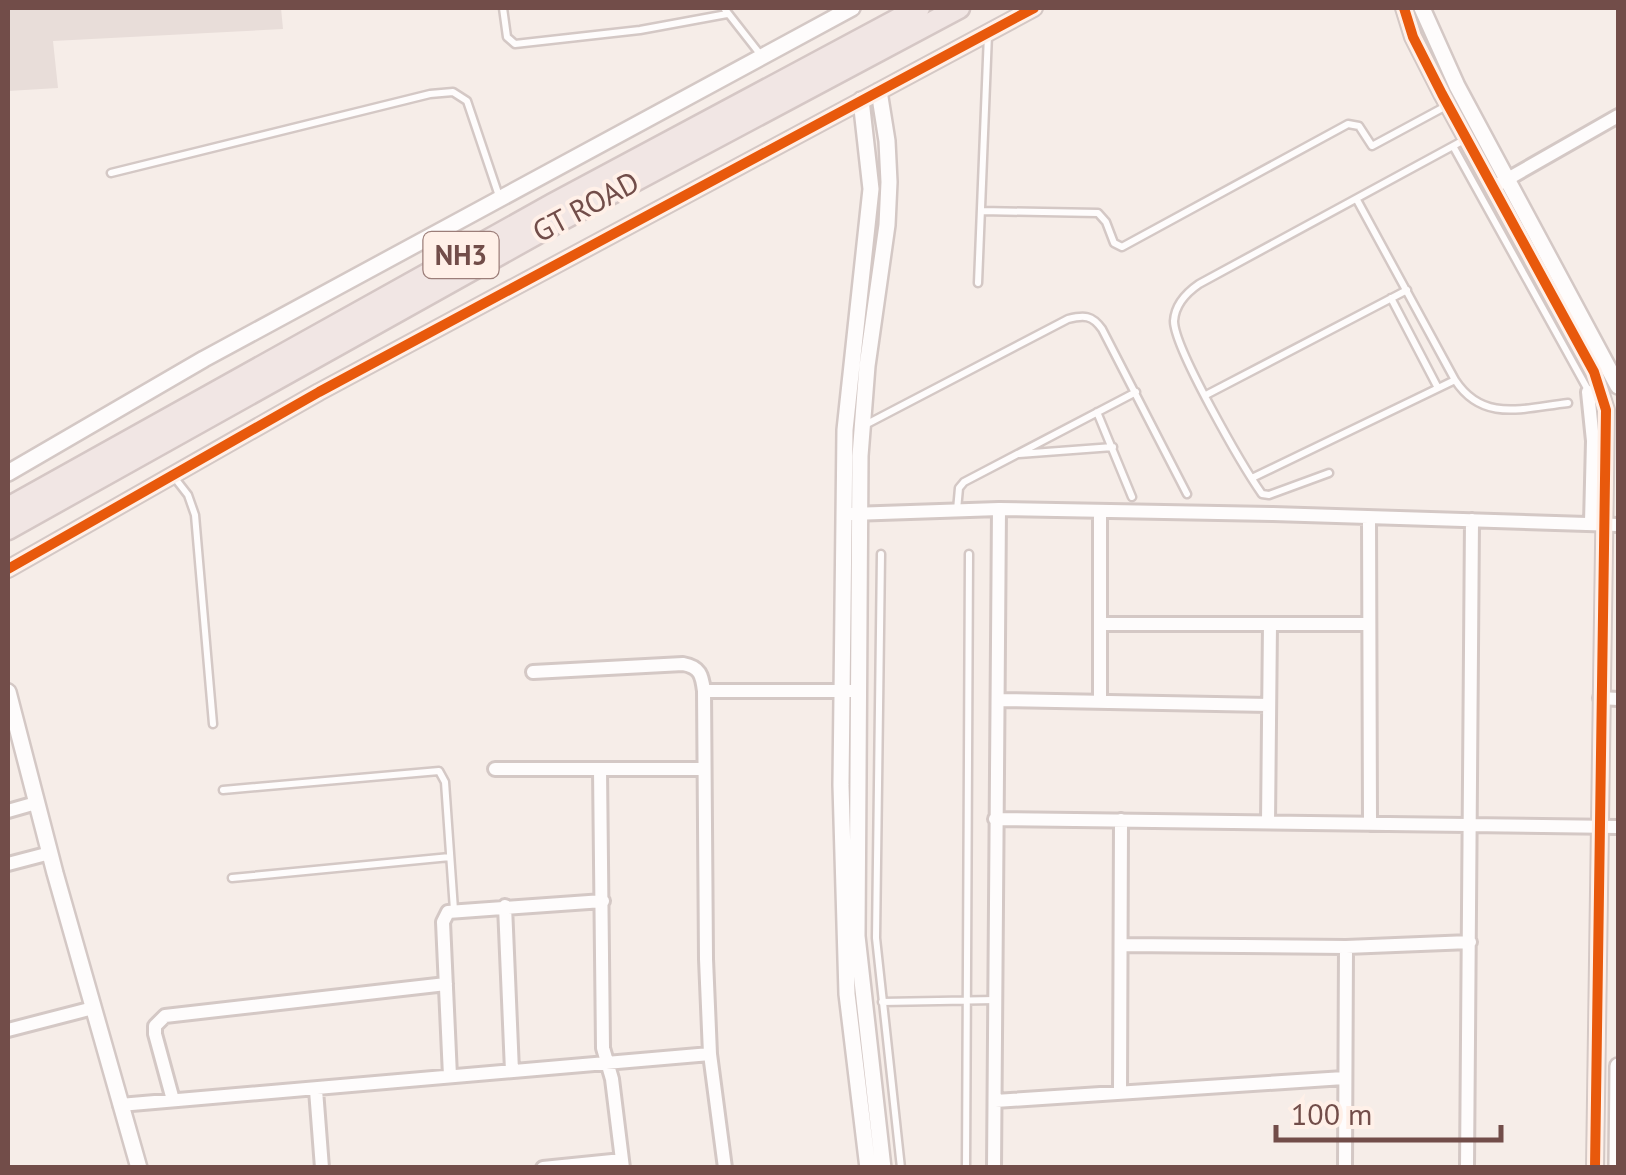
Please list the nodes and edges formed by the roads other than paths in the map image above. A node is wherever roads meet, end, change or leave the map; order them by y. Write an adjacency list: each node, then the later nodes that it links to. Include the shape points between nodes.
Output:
1 (502, 8): 8 (lane, via 507,38 515,44 640,30)
2 (852, 8): 10 (street)
3 (918, 8): 42 (highway, GT ROAD / NH3)
4 (959, 8): 51 (highway, GT ROAD / NH3, via 562,219)
5 (1034, 8): 9 (street)
6 (1404, 8): 13 (street)
7 (1422, 8): 18 (street)
8 (726, 11): 10 (lane)
9 (988, 32): 11 (street); 21 (lane)
10 (761, 55): 19 (street)
11 (879, 90): 12 (street); 33 (street, via 887,225)
12 (861, 100): 38 (street); 47 (street, via 869,227)
13 (1448, 105): 16 (street); 21 (lane, via 1372,146 1360,126 1348,124 1122,247 1098,212)
14 (1615, 118): 15 (street); 18 (street)
15 (1618, 133)
16 (1459, 143): 18 (street); 20 (lane); 29 (lane)
17 (111, 173): 19 (lane, via 453,92 467,101)
18 (1500, 183): 26 (street); 50 (street, via 1603,399)
19 (500, 198): 36 (street)
20 (1357, 200): 23 (lane); 30 (lane, via 1188,291 1176,312 1175,332)
21 (981, 211): 22 (lane)
22 (978, 282)
23 (1407, 290): 24 (lane); 25 (lane)
24 (1391, 298): 27 (lane); 30 (lane)
25 (1455, 380): 27 (lane); 31 (lane, via 1466,397 1492,409)
26 (1618, 386)
27 (1438, 388): 39 (lane)
28 (1136, 392): 32 (lane); 33 (lane, via 1102,328 1079,316); 40 (lane)
29 (1588, 392): 50 (street)
30 (1206, 395): 39 (lane)
31 (1568, 403)
32 (1097, 412): 34 (lane); 35 (lane)
33 (861, 427): 46 (street)
34 (1112, 448): 35 (lane); 41 (lane)
35 (1014, 454): 44 (lane, via 964,482)
36 (8, 473)
37 (1329, 473): 39 (lane, via 1268,495)
38 (172, 475): 54 (street); 67 (lane, via 195,516)
39 (1252, 478)
40 (1187, 494)
41 (1132, 497)
42 (8, 508)
43 (999, 509): 44 (street); 45 (street); 64 (street)
44 (957, 510): 46 (street)
45 (1100, 511): 48 (street); 55 (street)
46 (860, 513): 47 (street); 59 (street)
47 (843, 514): 59 (street)
48 (1369, 518): 49 (street); 57 (street)
49 (1472, 520): 50 (street); 78 (street)
50 (1604, 524): 62 (street)
51 (8, 529)
52 (881, 554): 93 (lane, via 875,901)
53 (969, 554): 94 (lane)
54 (8, 569)
55 (1100, 624): 56 (street); 65 (street)
56 (1270, 624): 57 (street); 66 (street)
57 (1369, 624): 77 (street)
58 (533, 672): 61 (street, via 683,664 701,673)
59 (851, 691): 61 (street); 113 (street, via 843,941); 114 (street, via 857,936)
60 (8, 692): 72 (street)
61 (704, 692): 68 (street)
62 (1600, 698): 63 (street); 79 (street)
63 (1618, 699)
64 (998, 700): 65 (street); 74 (street)
65 (1100, 702): 66 (street)
66 (1269, 705): 76 (street)
67 (212, 724)
68 (703, 768): 69 (street); 97 (street)
69 (600, 769): 70 (street); 85 (street)
70 (494, 770)
71 (223, 790): 82 (lane, via 439,771)
72 (36, 802): 73 (street); 81 (street)
73 (8, 811)
74 (996, 819): 75 (street); 92 (street)
75 (1121, 820): 76 (street); 89 (street)
76 (1268, 822): 77 (street)
77 (1370, 824): 78 (street)
78 (1468, 825): 79 (street); 88 (street)
79 (1600, 827): 80 (street); 120 (street)
80 (1618, 827)
81 (50, 853): 83 (street); 95 (street)
82 (450, 857): 84 (lane); 87 (lane)
83 (8, 864)
84 (232, 878)
85 (602, 901): 86 (street); 98 (street)
86 (505, 906): 87 (street); 100 (street)
87 (454, 910): 91 (street, via 443,922)
88 (1470, 942): 90 (street); 119 (street)
89 (1121, 945): 90 (street); 104 (street)
90 (1346, 947): 102 (street)
91 (446, 984): 101 (street); 105 (street, via 165,1016 154,1034)
92 (995, 1000): 94 (lane); 106 (street)
93 (882, 1002): 94 (lane); 115 (lane)
94 (968, 1002): 116 (lane)
95 (93, 1008): 96 (street); 107 (street)
96 (8, 1030)
97 (710, 1054): 98 (street); 112 (street)
98 (606, 1064): 100 (street); 108 (street)
99 (1618, 1066): 121 (street)
100 (512, 1070): 101 (street)
101 (450, 1076): 103 (street)
102 (1344, 1078): 104 (street); 118 (street)
103 (316, 1090): 105 (street); 110 (street)
104 (1120, 1092): 106 (street)
105 (173, 1100): 107 (street)
106 (994, 1101): 117 (street)
107 (120, 1105): 109 (street)
108 (623, 1164): 111 (street)
109 (139, 1168)
110 (322, 1168)
111 (543, 1168)
112 (726, 1168)
113 (868, 1168)
114 (883, 1168)
115 (901, 1168)
116 (966, 1168)
117 (994, 1168)
118 (1345, 1168)
119 (1467, 1168)
120 (1596, 1168)
121 (1617, 1168)

